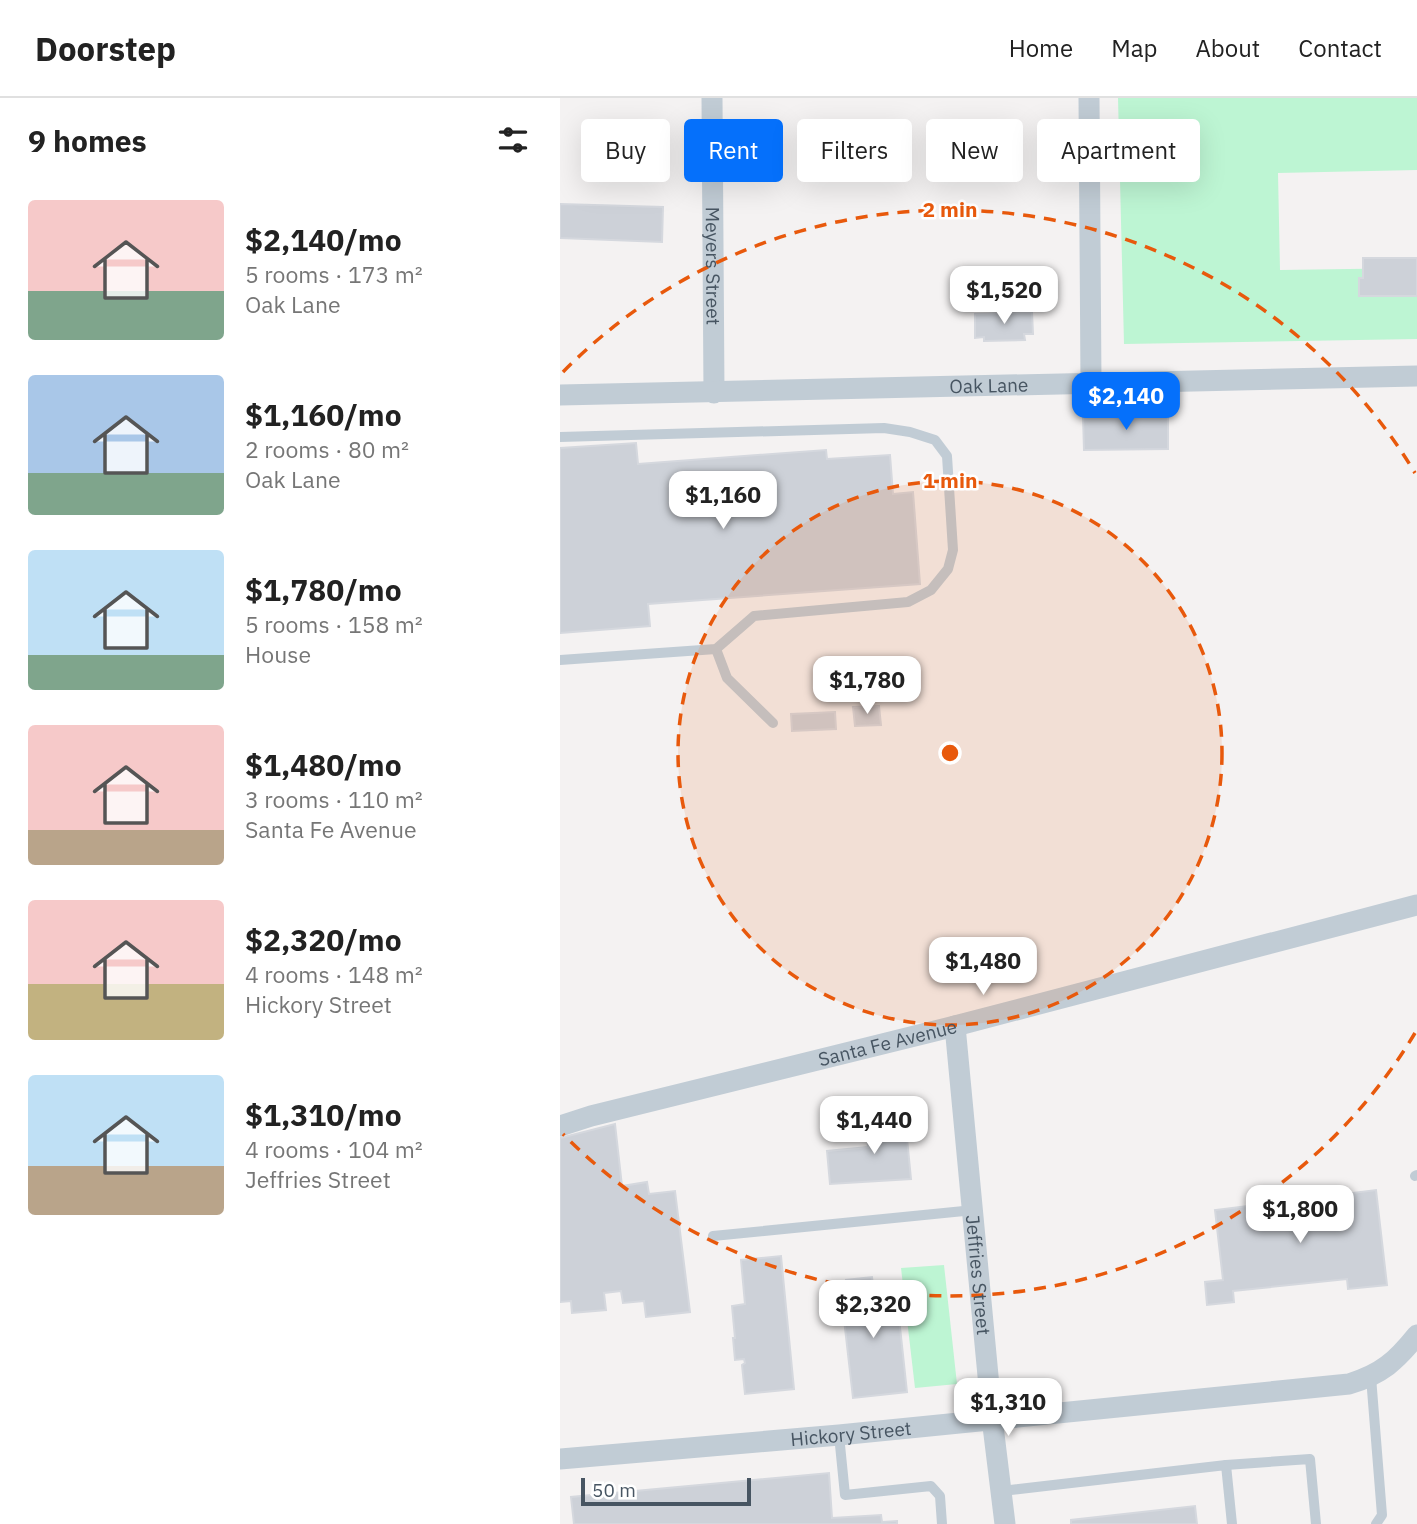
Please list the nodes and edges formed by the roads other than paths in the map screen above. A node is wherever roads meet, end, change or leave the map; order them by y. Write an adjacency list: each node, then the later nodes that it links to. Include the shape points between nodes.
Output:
1 (712, 98): 5 (street, Meyers Street)
2 (1089, 98): 4 (street)
3 (1417, 376): 4 (street, Oak Lane)
4 (1091, 382): 5 (street, Oak Lane)
5 (714, 393): 6 (street, Oak Lane)
6 (560, 395)
7 (560, 437): 8 (lane, via 884,428 934,440 947,456 953,550 948,569 931,590 908,602 754,617)
8 (716, 649): 9 (lane); 10 (lane, via 727,678)
9 (560, 660)
10 (773, 723)
11 (1417, 905): 12 (street, Santa Fe Avenue)
12 (955, 1026): 13 (street, Santa Fe Avenue); 14 (street, Jeffries Street)
13 (560, 1126)
14 (974, 1210): 15 (lane); 18 (street, Jeffries Street)
15 (713, 1236)
16 (1417, 1335): 17 (street, Hickory Street, via 1390,1365)
17 (1371, 1377): 18 (street, Hickory Street, via 1349,1384); 27 (lane, via 1382,1515)
18 (992, 1418): 19 (street, Hickory Street); 22 (street, Jeffries Street)
19 (839, 1435): 20 (street, Hickory Street); 23 (lane, via 845,1495 931,1486 940,1496)
20 (560, 1459)
21 (1226, 1465): 22 (lane); 25 (lane); 26 (lane, via 1310,1459)
22 (1002, 1491): 24 (street, Jeffries Street)
23 (942, 1524)
24 (1005, 1524)
25 (1232, 1524)
26 (1316, 1524)
27 (1376, 1524)

